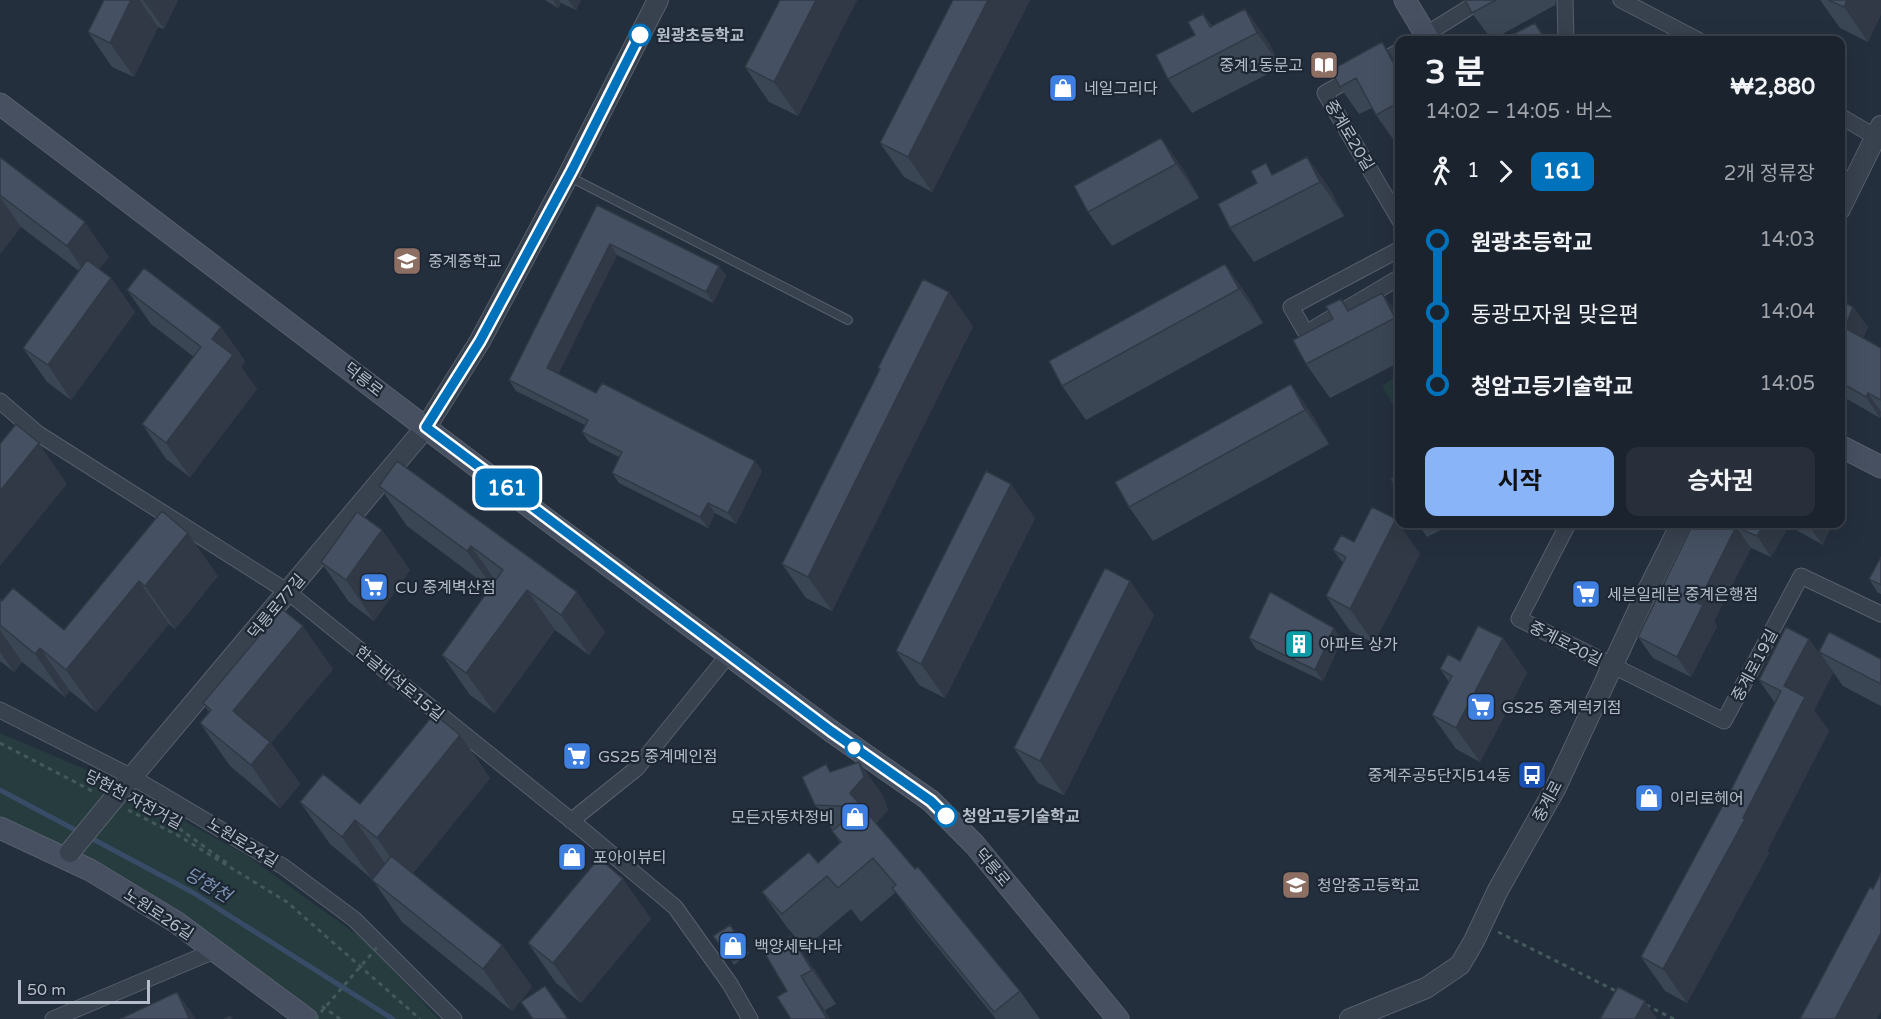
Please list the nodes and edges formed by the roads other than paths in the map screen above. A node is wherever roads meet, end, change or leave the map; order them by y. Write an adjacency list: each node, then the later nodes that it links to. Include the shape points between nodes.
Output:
1 (658, 0): 14 (street, 덕릉로77길)
2 (1405, 0): 6 (main road)
3 (1481, 0): 7 (street)
4 (1565, 0): 8 (street)
5 (1621, 0): 9 (street)
6 (1423, 36)
7 (1428, 36)
8 (1566, 36)
9 (1690, 36)
10 (1395, 54): 16 (street, 중계로20길, via 1325,93)
11 (0, 104): 21 (main road, 덕릉로)
12 (1845, 118): 13 (street)
13 (1879, 134): 15 (street)
14 (568, 176): 19 (lane); 21 (street, 덕릉로77길, via 480,341)
15 (1845, 199)
16 (1395, 212)
17 (1395, 252): 18 (street, via 1292,307 1306,333)
18 (1395, 280)
19 (848, 320)
20 (0, 401): 26 (street, 한글비석로15길, via 37,433)
21 (426, 427): 26 (street, 덕릉로77길); 28 (main road, 덕릉로)
22 (1845, 449): 23 (main road)
23 (1881, 467)
24 (1566, 528): 29 (street, 중계로20길, via 1519,619)
25 (1679, 528): 29 (street, 중계로)
26 (288, 592): 31 (street, 덕릉로77길); 32 (street, 한글비석로15길)
27 (1881, 614): 29 (street, 중계로19길, via 1801,576 1724,722)
28 (729, 654): 32 (street, via 637,768); 40 (main road, 덕릉로, via 879,767 931,801 975,845)
29 (1612, 666): 41 (street, 중계로, via 1555,789 1460,965 1426,988)
30 (0, 710): 31 (street, 노원로24길)
31 (129, 781): 34 (street, 덕릉로77길, bridge); 38 (street, 노원로24길, via 181,805 284,867 354,919)
32 (571, 821): 39 (street, 한글비석로15길, via 675,907)
33 (0, 828): 34 (main road, 노원로26길)
34 (67, 855): 35 (main road, 노원로26길, via 176,922)
35 (214, 951): 36 (street); 37 (main road, 노원로26길)
36 (53, 1019)
37 (307, 1019)
38 (454, 1019)
39 (750, 1019)
40 (1118, 1019)
41 (1350, 1019)

